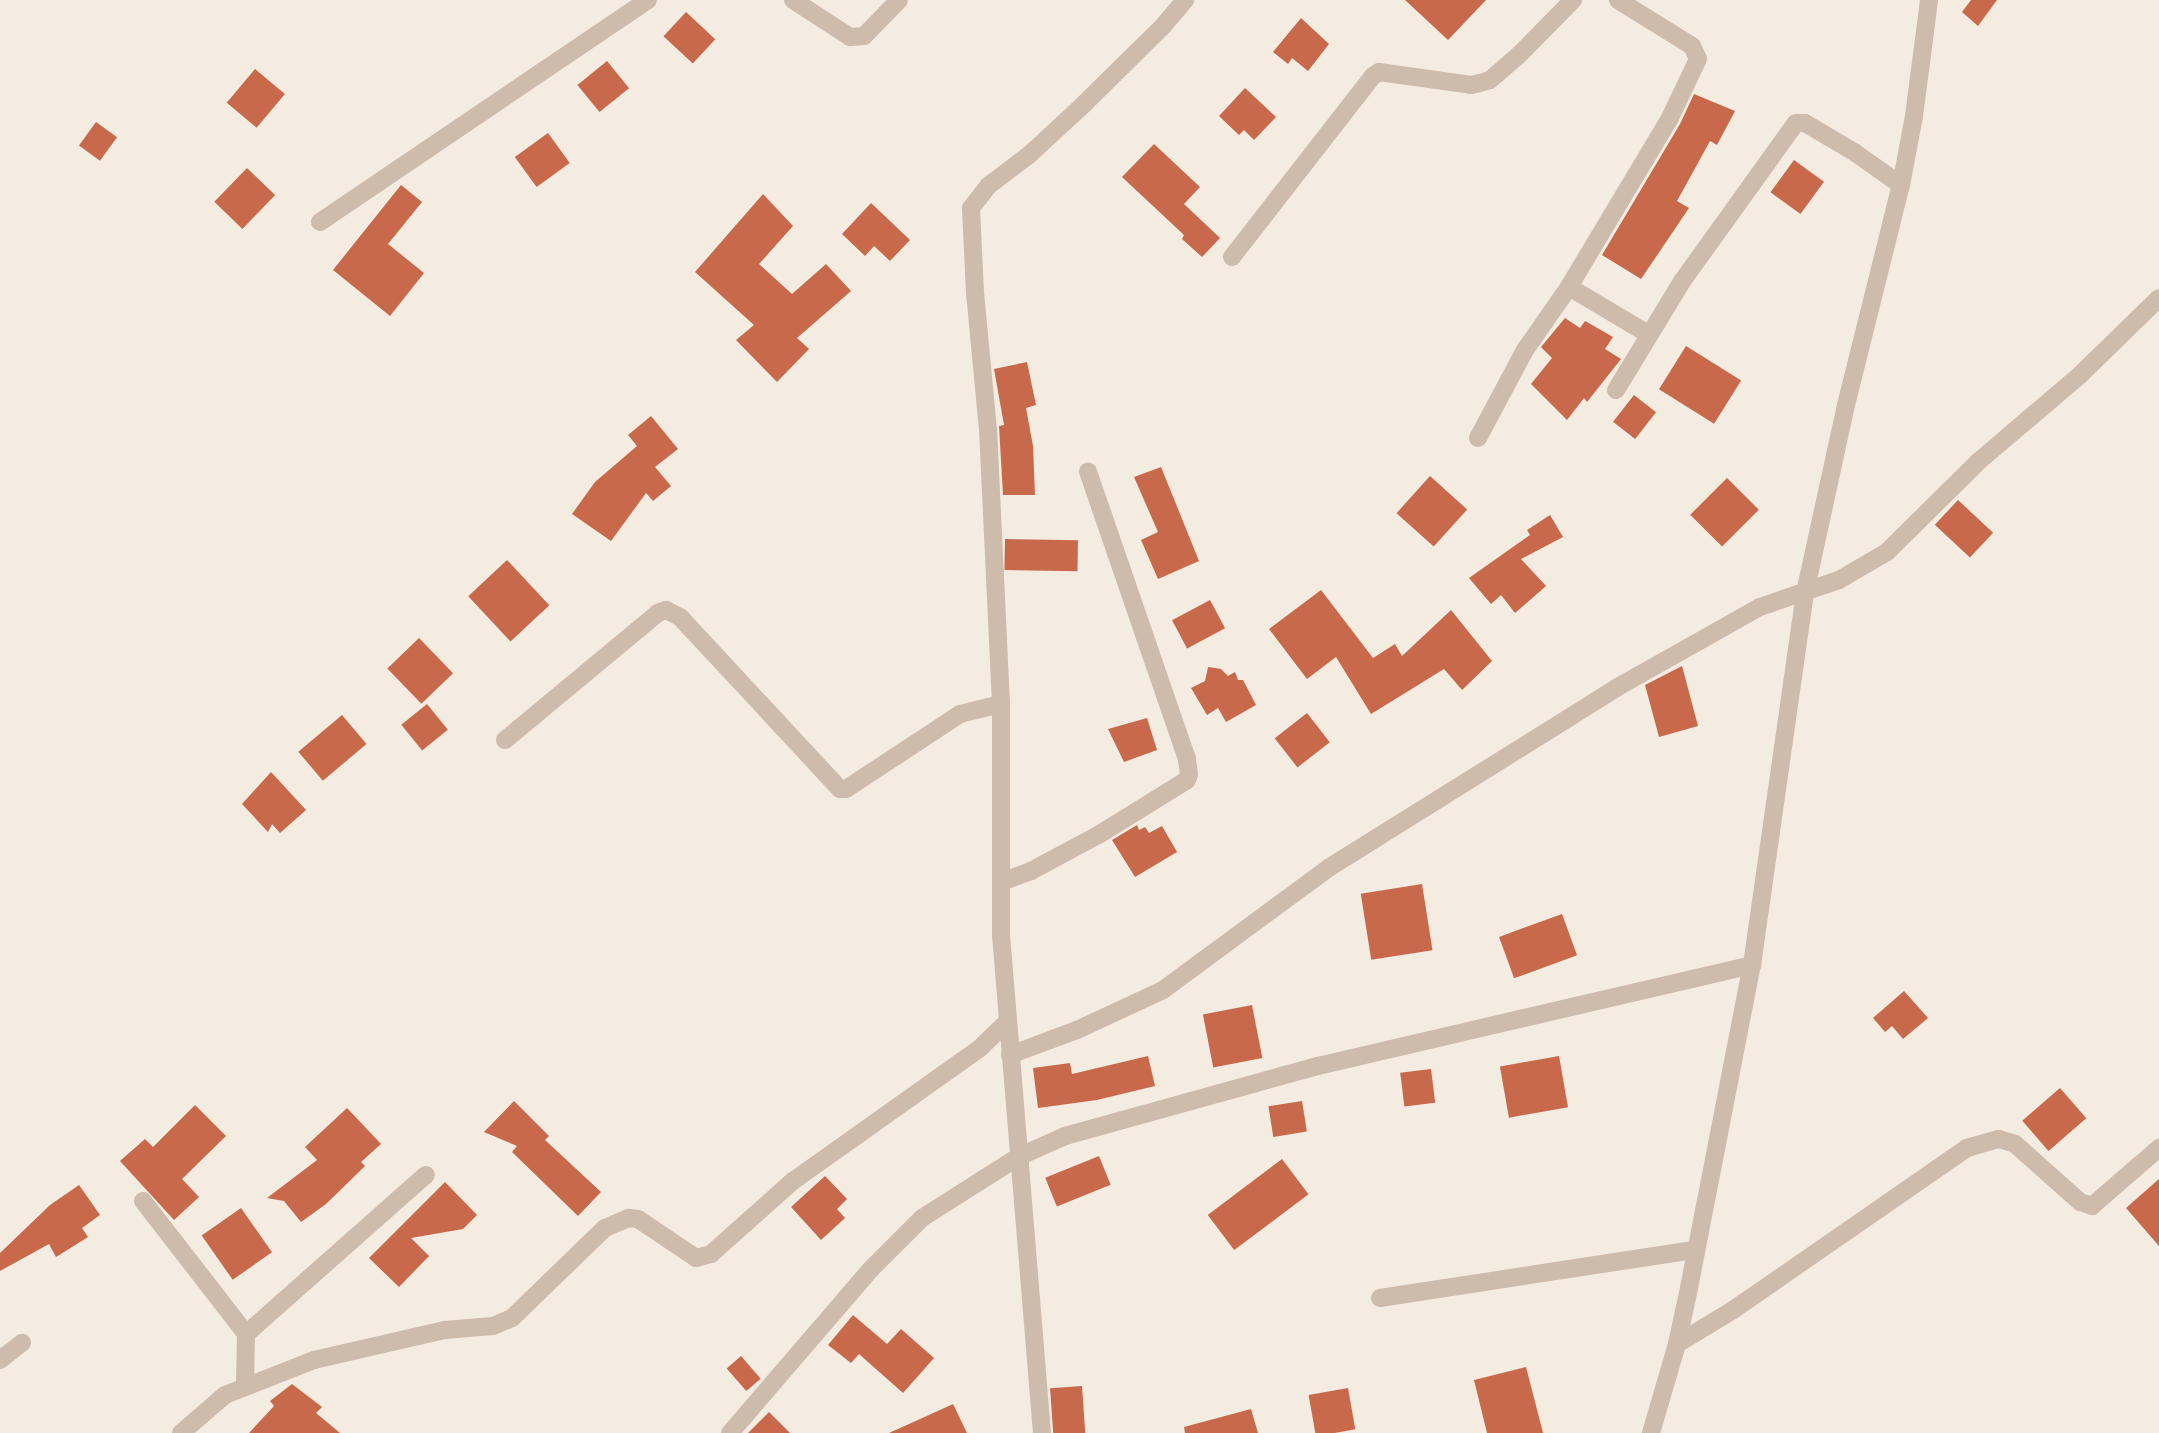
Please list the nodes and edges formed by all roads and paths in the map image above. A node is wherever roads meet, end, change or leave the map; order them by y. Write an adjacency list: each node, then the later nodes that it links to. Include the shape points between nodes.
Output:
1 (648, 0): 9 (street)
2 (793, 0): 3 (street, via 850,37 863,36)
3 (899, 0)
4 (1185, 0): 18 (street, via 1084,104 972,202)
5 (1573, 0): 10 (street, via 1490,80 1471,85 1379,72)
6 (1618, 0): 11 (street, via 1692,46 1698,59 1670,118)
7 (1929, 0): 8 (street)
8 (1900, 186): 13 (street, via 1845,146 1805,123 1796,124); 17 (street)
9 (320, 222)
10 (1232, 257)
11 (1569, 288): 13 (street); 15 (street, via 1525,351)
12 (2159, 298): 17 (street, via 1886,552 1839,580)
13 (1648, 334): 14 (street)
14 (1616, 390)
15 (1478, 438)
16 (1088, 472): 20 (street, via 1189,774 1187,780 1100,835)
17 (1805, 593): 21 (street); 23 (street, via 1760,607 1616,688 1331,867 1163,990)
18 (1001, 704): 19 (street, via 960,715 840,789 680,617 666,610); 20 (street)
19 (505, 740)
20 (1001, 882): 22 (street)
21 (1752, 965): 25 (street, via 1318,1066 1065,1136); 28 (street)
22 (1007, 1022): 23 (street); 34 (street, via 961,1062 793,1181 711,1254 696,1258 638,1219 629,1218 605,1228 530,1304 503,1322 445,1330 314,1360 259,1384)
23 (1010, 1055): 25 (street)
24 (2159, 1148): 32 (street, via 2092,1206 2080,1202 2015,1144 1999,1139 1974,1145)
25 (1018, 1157): 36 (street, via 922,1217 871,1269); 37 (street)
26 (426, 1175): 30 (street)
27 (143, 1201): 30 (street)
28 (1695, 1250): 29 (street); 32 (street)
29 (1380, 1298)
30 (246, 1334): 34 (street)
31 (22, 1343): 33 (street)
32 (1677, 1344): 38 (street)
33 (0, 1360)
34 (245, 1385): 35 (street, via 225,1395)
35 (181, 1433)
36 (730, 1433)
37 (1042, 1433)
38 (1651, 1433)

